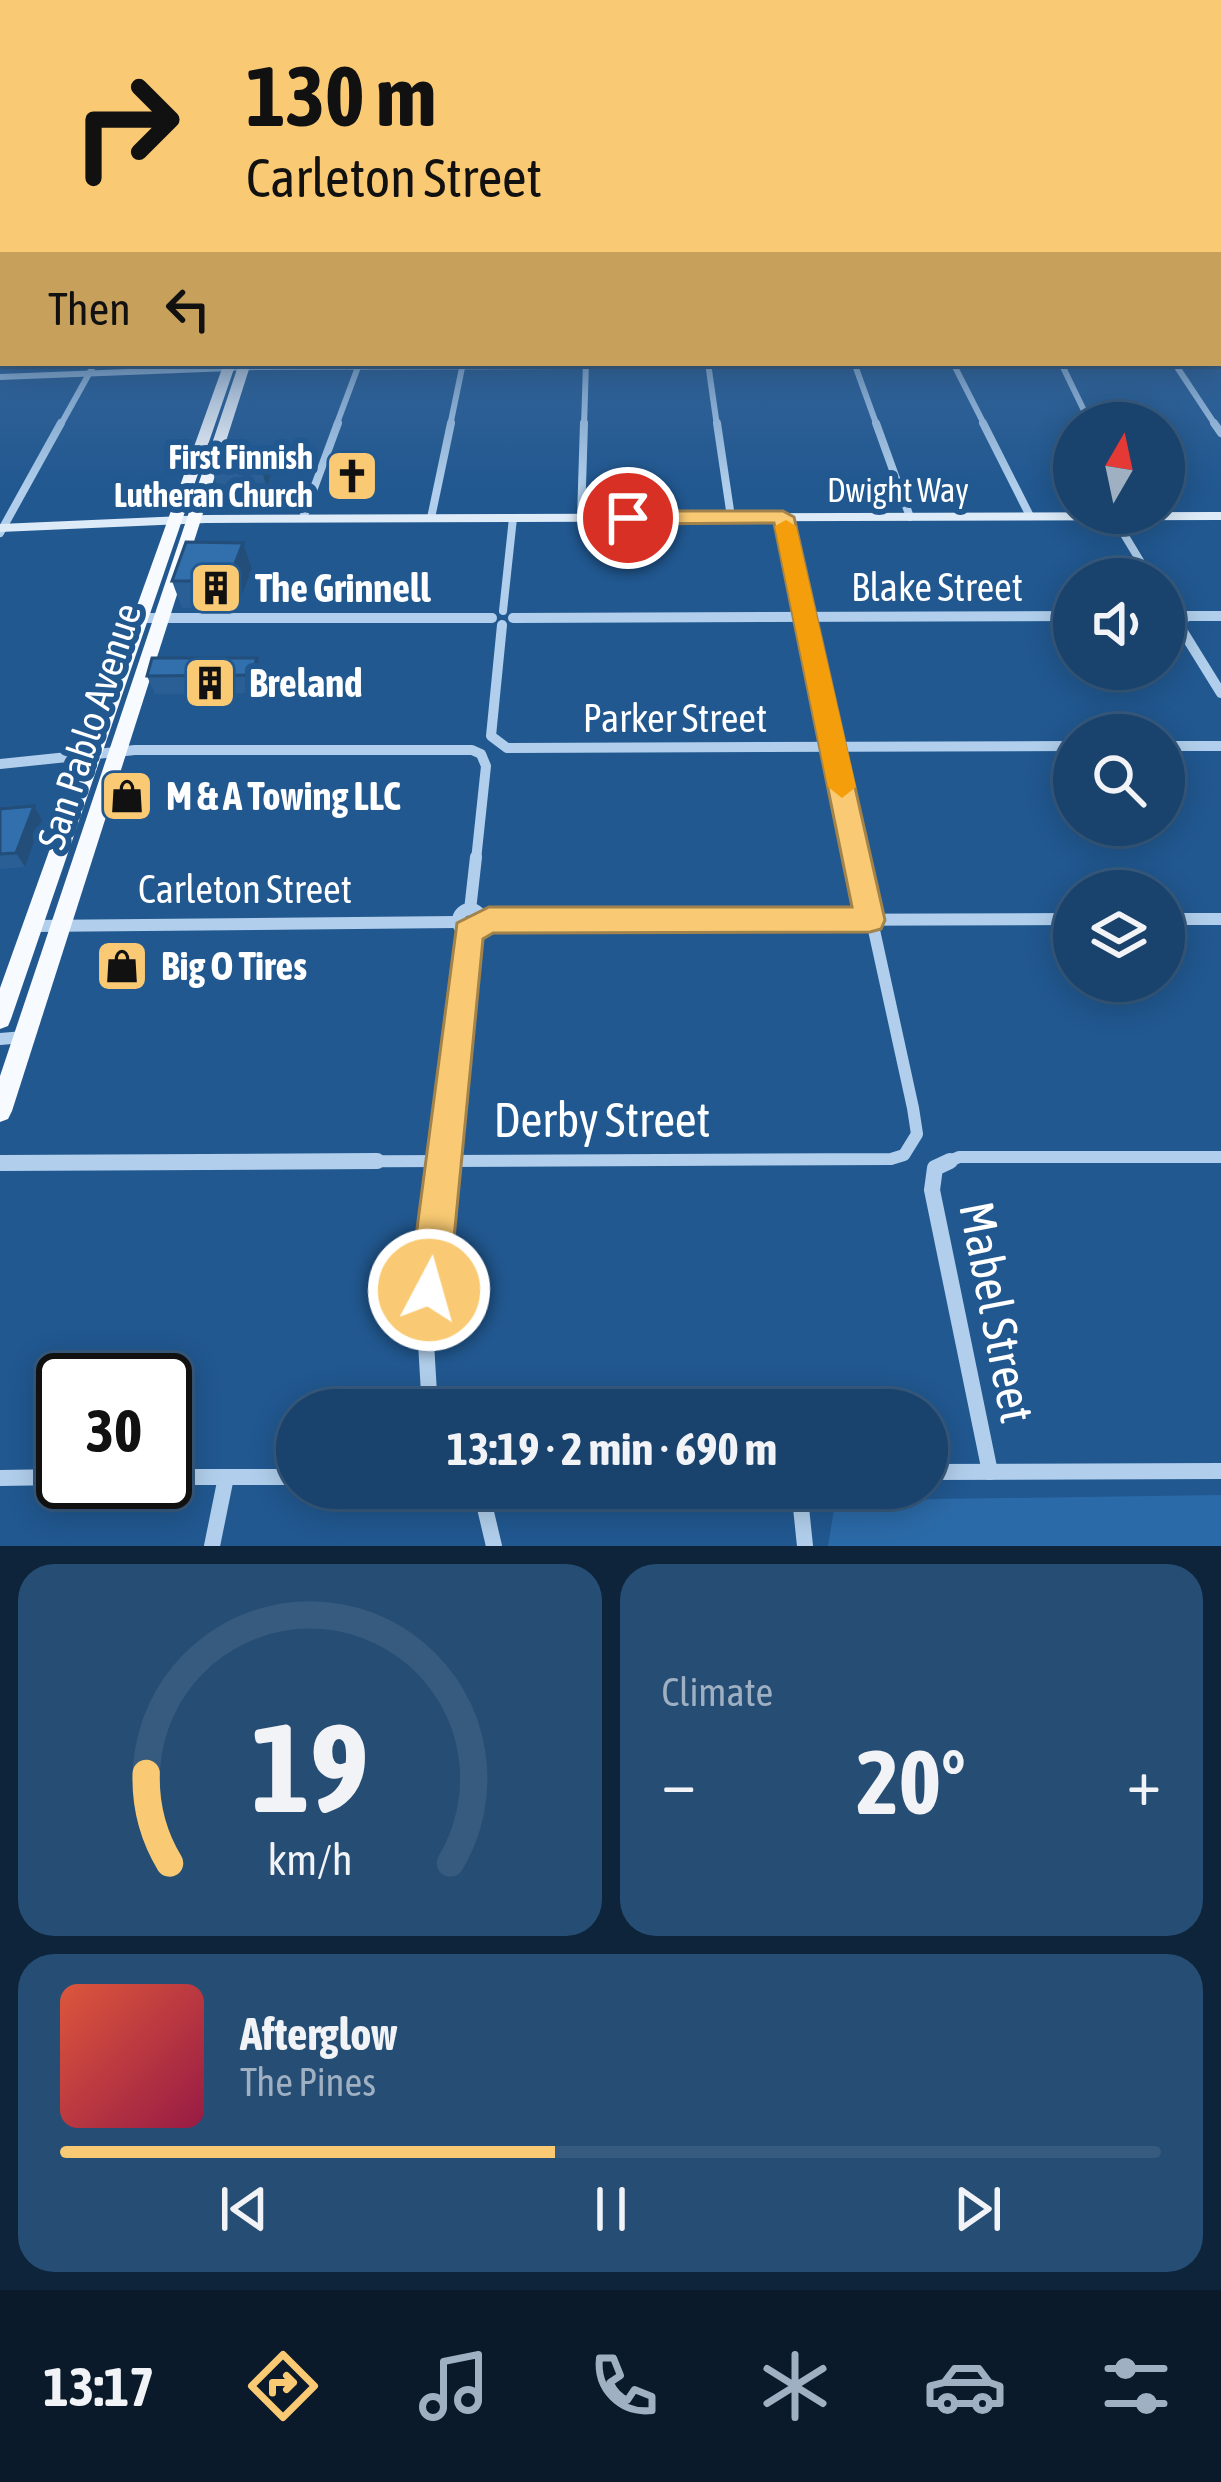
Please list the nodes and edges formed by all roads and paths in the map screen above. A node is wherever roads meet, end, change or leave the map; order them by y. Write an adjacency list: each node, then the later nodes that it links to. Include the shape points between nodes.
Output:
1 (93, 366): 15 (street)
2 (218, 366): 15 (street)
3 (237, 366): 31 (main road, San Pablo Avenue)
4 (237, 366): 30 (main road, San Pablo Avenue)
5 (298, 366): 14 (street)
6 (410, 366): 14 (street)
7 (462, 366): 27 (street)
8 (586, 366): 29 (street)
9 (708, 366): 23 (street)
10 (855, 366): 25 (street)
11 (954, 366): 20 (street)
12 (1062, 366): 17 (street)
13 (1176, 366): 18 (street)
14 (358, 367): 26 (street)
15 (89, 373): 16 (street); 32 (street)
16 (0, 376)
17 (1080, 402)
18 (1221, 433)
19 (1185, 515): 22 (street, Dwight Way)
20 (1030, 516): 21 (street, Dwight Way); 25 (street, Dwight Way)
21 (1053, 516)
22 (1221, 516)
23 (731, 517): 24 (street, Dwight Way); 29 (street, Dwight Way)
24 (783, 517): 25 (street, Dwight Way); 35 (street)
25 (910, 517)
26 (303, 518): 27 (street, Dwight Way); 31 (street, Dwight Way)
27 (431, 518): 28 (street, Dwight Way)
28 (513, 518): 29 (street, Dwight Way); 37 (street)
29 (581, 518)
30 (175, 519): 31 (street, Dwight Way); 32 (street, Dwight Way); 36 (main road, San Pablo Avenue)
31 (194, 519): 39 (main road, San Pablo Avenue)
32 (1, 530)
33 (1053, 616): 35 (street, Blake Street)
34 (1221, 616): 38 (street)
35 (806, 617): 37 (street, Blake Street); 45 (street)
36 (142, 618): 39 (street, Blake Street); 47 (main road, San Pablo Avenue)
37 (502, 618): 39 (street, Blake Street); 45 (street, Parker Street, via 494,742 514,749)
38 (1185, 619)
39 (162, 620): 46 (main road, San Pablo Avenue)
40 (1185, 626): 41 (street)
41 (1221, 693)
42 (1053, 746): 45 (street, Parker Street)
43 (1185, 746): 44 (street)
44 (1221, 746)
45 (833, 747): 53 (street)
46 (118, 752): 47 (street); 49 (street, via 478,752 486,766); 55 (main road, San Pablo Avenue)
47 (92, 756): 48 (street); 56 (main road, San Pablo Avenue)
48 (0, 764)
49 (470, 910): 54 (street); 57 (street)
50 (1053, 919): 53 (street)
51 (1185, 919): 52 (street)
52 (1221, 919)
53 (870, 920): 54 (street); 62 (street, Derby Street, via 913,1108 912,1148 891,1159)
54 (483, 921): 57 (street, via 478,929)
55 (61, 924): 56 (street, Carleton Street); 57 (street, Carleton Street); 59 (main road, San Pablo Avenue)
56 (33, 926): 58 (main road, San Pablo Avenue)
57 (462, 927): 62 (street)
58 (0, 1019)
59 (12, 1038): 60 (main road, San Pablo Avenue)
60 (0, 1111)
61 (1221, 1157): 67 (street, Mabel Street, via 959,1157 935,1168 932,1190)
62 (443, 1160): 63 (street, Derby Street); 64 (street, via 425,1326)
63 (0, 1163)
64 (429, 1389)
65 (1221, 1471): 67 (street)
66 (948, 1472): 67 (street)
67 (990, 1472)
68 (192, 1477): 69 (street)
69 (226, 1477): 70 (street); 75 (street)
70 (276, 1477)
71 (0, 1478): 72 (street)
72 (36, 1478)
73 (485, 1509): 76 (street)
74 (801, 1509): 77 (street)
75 (212, 1546)
76 (494, 1546)
77 (805, 1546)

